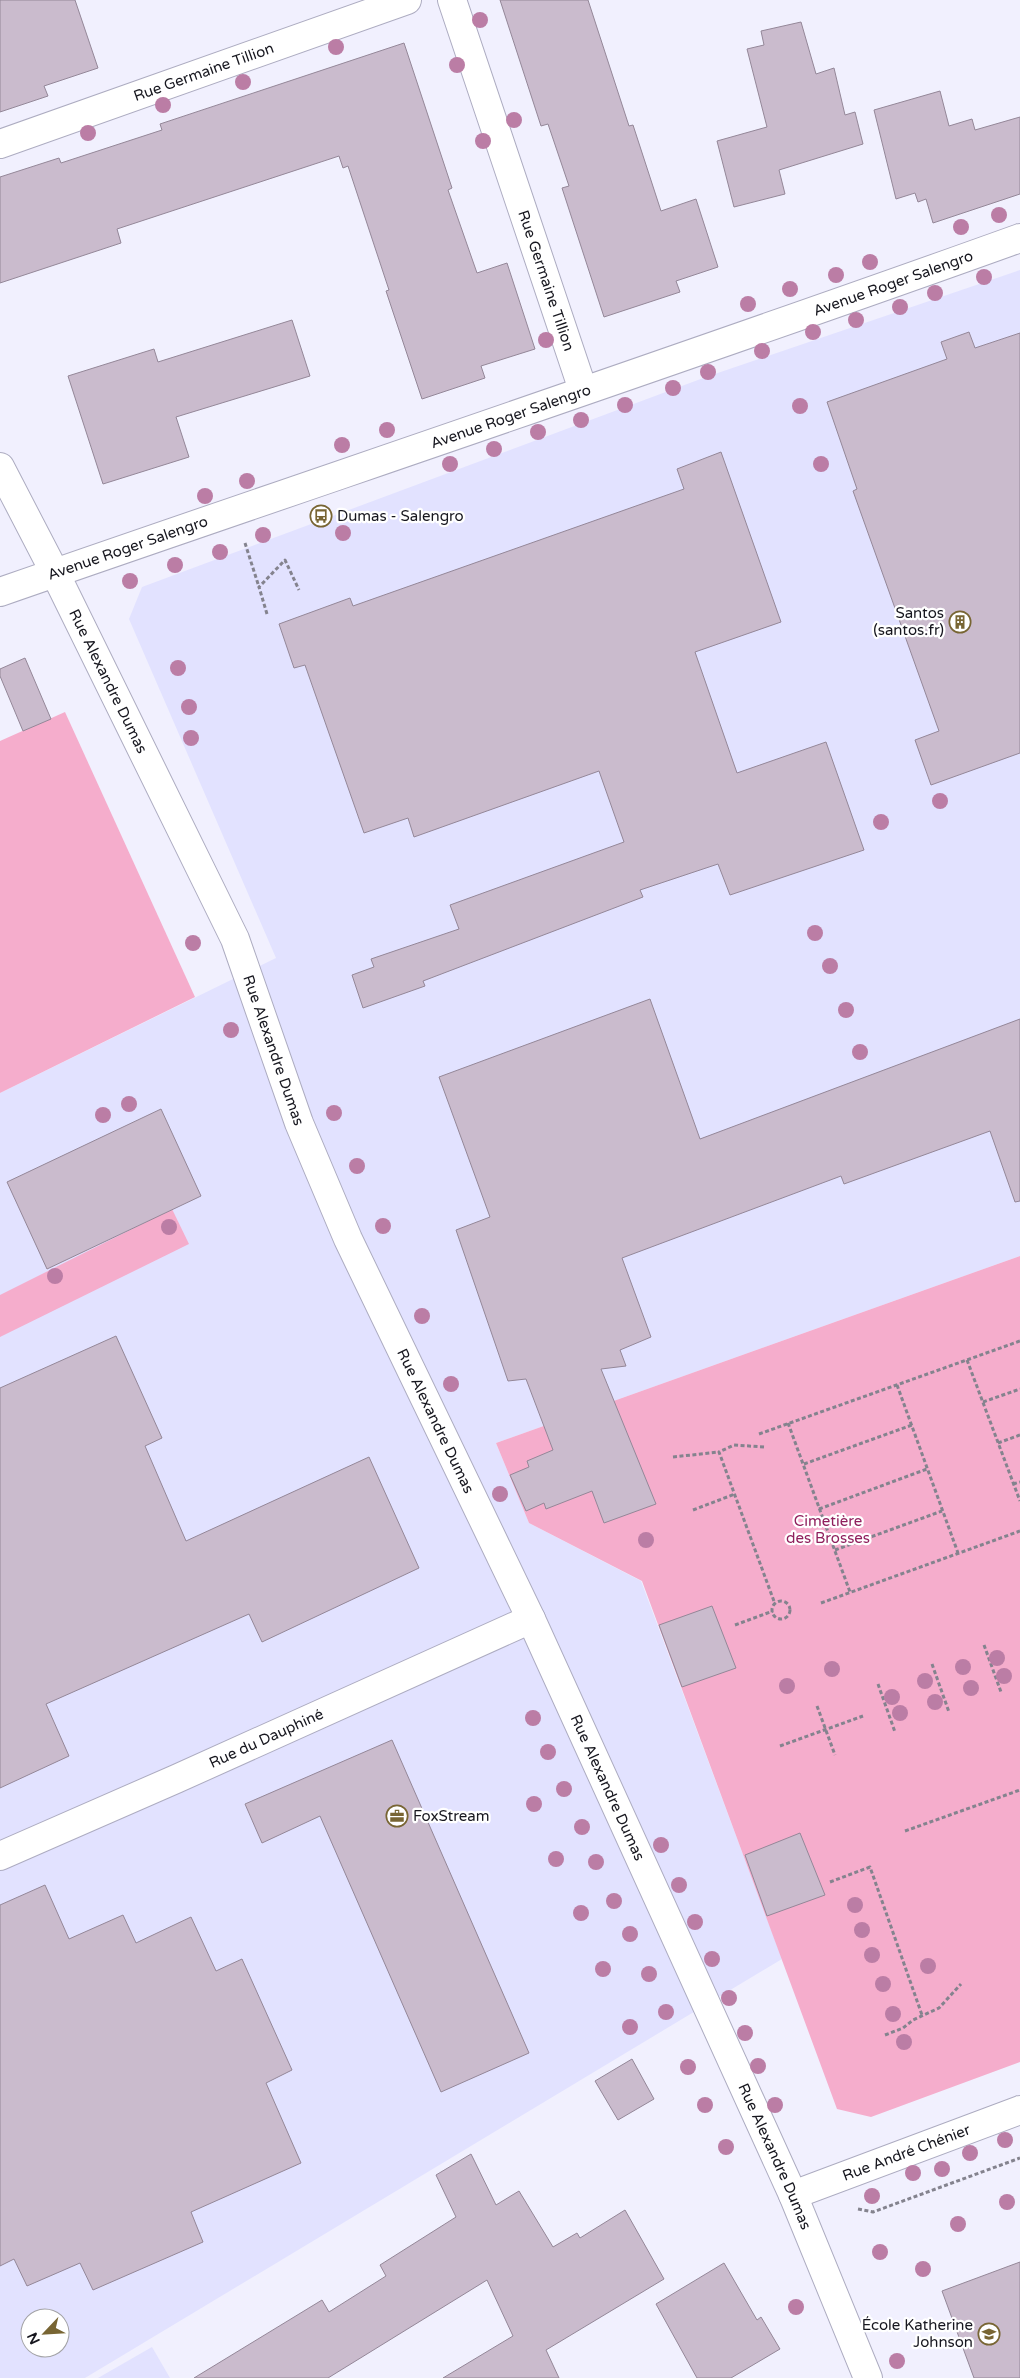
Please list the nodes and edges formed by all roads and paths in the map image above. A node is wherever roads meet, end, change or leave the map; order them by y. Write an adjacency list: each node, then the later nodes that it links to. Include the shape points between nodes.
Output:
1 (407, 0): 3 (street, Rue Germaine Tillion)
2 (452, 0): 5 (street, Rue Germaine Tillion)
3 (0, 144)
4 (1020, 238): 5 (street, Avenue Roger Salengro, via 739,339)
5 (583, 390): 7 (street, Avenue Roger Salengro)
6 (0, 467): 8 (street, Rue Alexandre Dumas)
7 (234, 511): 8 (street, Avenue Roger Salengro); 9 (path)
8 (55, 573): 11 (street, Avenue Roger Salengro); 42 (street, Rue Alexandre Dumas, via 235,939 299,1123 348,1239)
9 (259, 587): 10 (path, via 285,560); 12 (path)
10 (299, 590)
11 (0, 592)
12 (267, 614)
13 (1020, 1340): 14 (path)
14 (967, 1360): 15 (path); 17 (path)
15 (897, 1385): 18 (path); 19 (path)
16 (1020, 1389): 17 (path)
17 (983, 1402): 22 (path)
18 (788, 1423): 20 (path); 26 (path)
19 (912, 1425): 26 (path); 27 (path)
20 (759, 1434)
21 (1020, 1435): 22 (path)
22 (998, 1443): 29 (path)
23 (764, 1447): 24 (path, via 734,1445)
24 (719, 1452): 25 (path); 30 (path)
25 (673, 1458)
26 (804, 1464): 32 (path)
27 (927, 1469): 32 (path); 34 (path)
28 (1020, 1482): 29 (path)
29 (1014, 1484): 31 (path)
30 (735, 1494): 33 (path); 40 (path)
31 (1020, 1501)
32 (819, 1509): 36 (path)
33 (692, 1510)
34 (942, 1511): 36 (path); 37 (path)
35 (1020, 1531): 37 (path)
36 (835, 1550): 38 (path)
37 (958, 1553): 38 (path)
38 (850, 1592): 39 (path)
39 (821, 1603)
40 (775, 1604): 41 (path); 41 (path, via 786,1602 790,1612 781,1618)
41 (773, 1611): 43 (path)
42 (531, 1619): 57 (street, Rue du Dauphiné); 63 (street, Rue Alexandre Dumas)
43 (735, 1625)
44 (984, 1645): 47 (path)
45 (932, 1664): 49 (path)
46 (878, 1684): 52 (path)
47 (1001, 1692)
48 (817, 1706): 51 (path)
49 (949, 1712)
50 (863, 1716): 51 (path)
51 (825, 1729): 53 (path); 54 (path)
52 (895, 1732)
53 (780, 1746)
54 (835, 1754)
55 (1020, 1790): 56 (path)
56 (905, 1831)
57 (0, 1856)
58 (830, 1882): 60 (path, via 870,1866)
59 (961, 1984): 60 (path, via 939,2008)
60 (922, 2015): 61 (path)
61 (885, 2035)
62 (1020, 2110): 63 (street, Rue André Chénier)
63 (793, 2194): 64 (street, Rue Alexandre Dumas)
64 (868, 2378)

